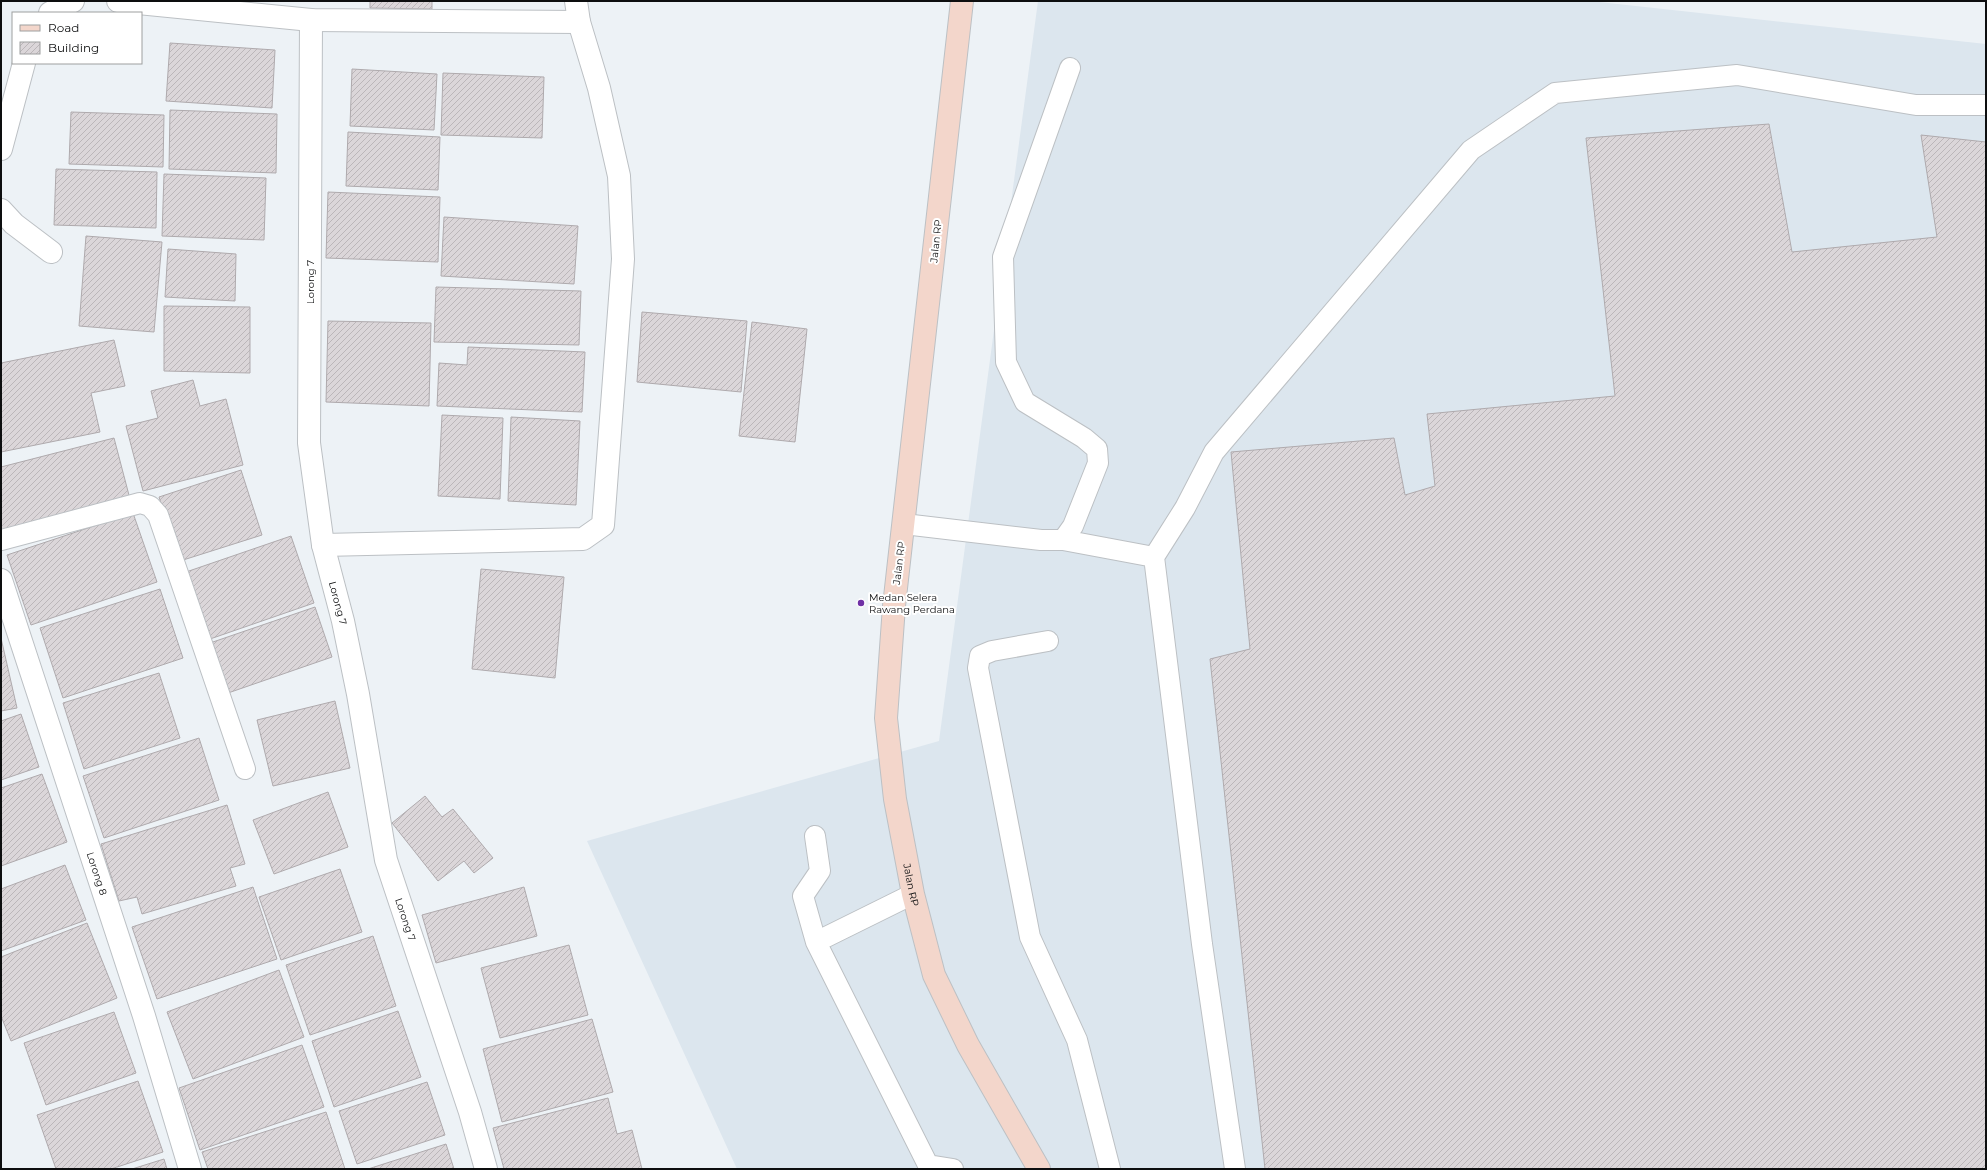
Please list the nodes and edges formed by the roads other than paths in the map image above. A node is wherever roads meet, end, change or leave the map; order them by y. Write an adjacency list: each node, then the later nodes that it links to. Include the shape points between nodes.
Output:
1 (73, 1): 5 (street)
2 (118, 1): 6 (street)
3 (576, 1): 7 (street)
4 (962, 1): 14 (street, Jalan RP)
5 (52, 12)
6 (310, 20): 7 (street); 17 (street, Lorong 7, via 309,443)
7 (579, 22): 17 (street, via 599,88 620,183 623,259 603,526 583,539)
8 (24, 64): 11 (street)
9 (1070, 68): 16 (lane, via 1003,257 1006,362 1025,402 1084,438 1097,449 1098,463 1073,526)
10 (1986, 104): 18 (lane, via 1916,105 1737,75 1555,93 1471,150 1214,452 1185,508)
11 (1, 150)
12 (1, 210): 13 (street, via 14,224)
13 (51, 252)
14 (904, 524): 16 (lane, via 1041,540); 23 (street, Jalan RP, via 894,606 886,718 895,799)
15 (1, 540): 21 (lane, via 140,503 150,506 158,515)
16 (1063, 540): 18 (lane)
17 (323, 546): 26 (street, Lorong 7, via 344,621 386,860 470,1112)
18 (1154, 557): 30 (lane, via 1202,944)
19 (1, 580): 25 (street, Lorong 8, via 144,1016)
20 (1048, 641): 29 (lane, via 992,651 980,656 978,668 1030,937 1077,1040)
21 (245, 769)
22 (815, 836): 24 (lane, via 820,871 803,896)
23 (913, 894): 24 (lane); 28 (street, Jalan RP, via 934,975 968,1045)
24 (816, 942): 27 (lane, via 928,1165)
25 (190, 1169)
26 (486, 1169)
27 (953, 1169)
28 (1039, 1169)
29 (1110, 1169)
30 (1235, 1169)

